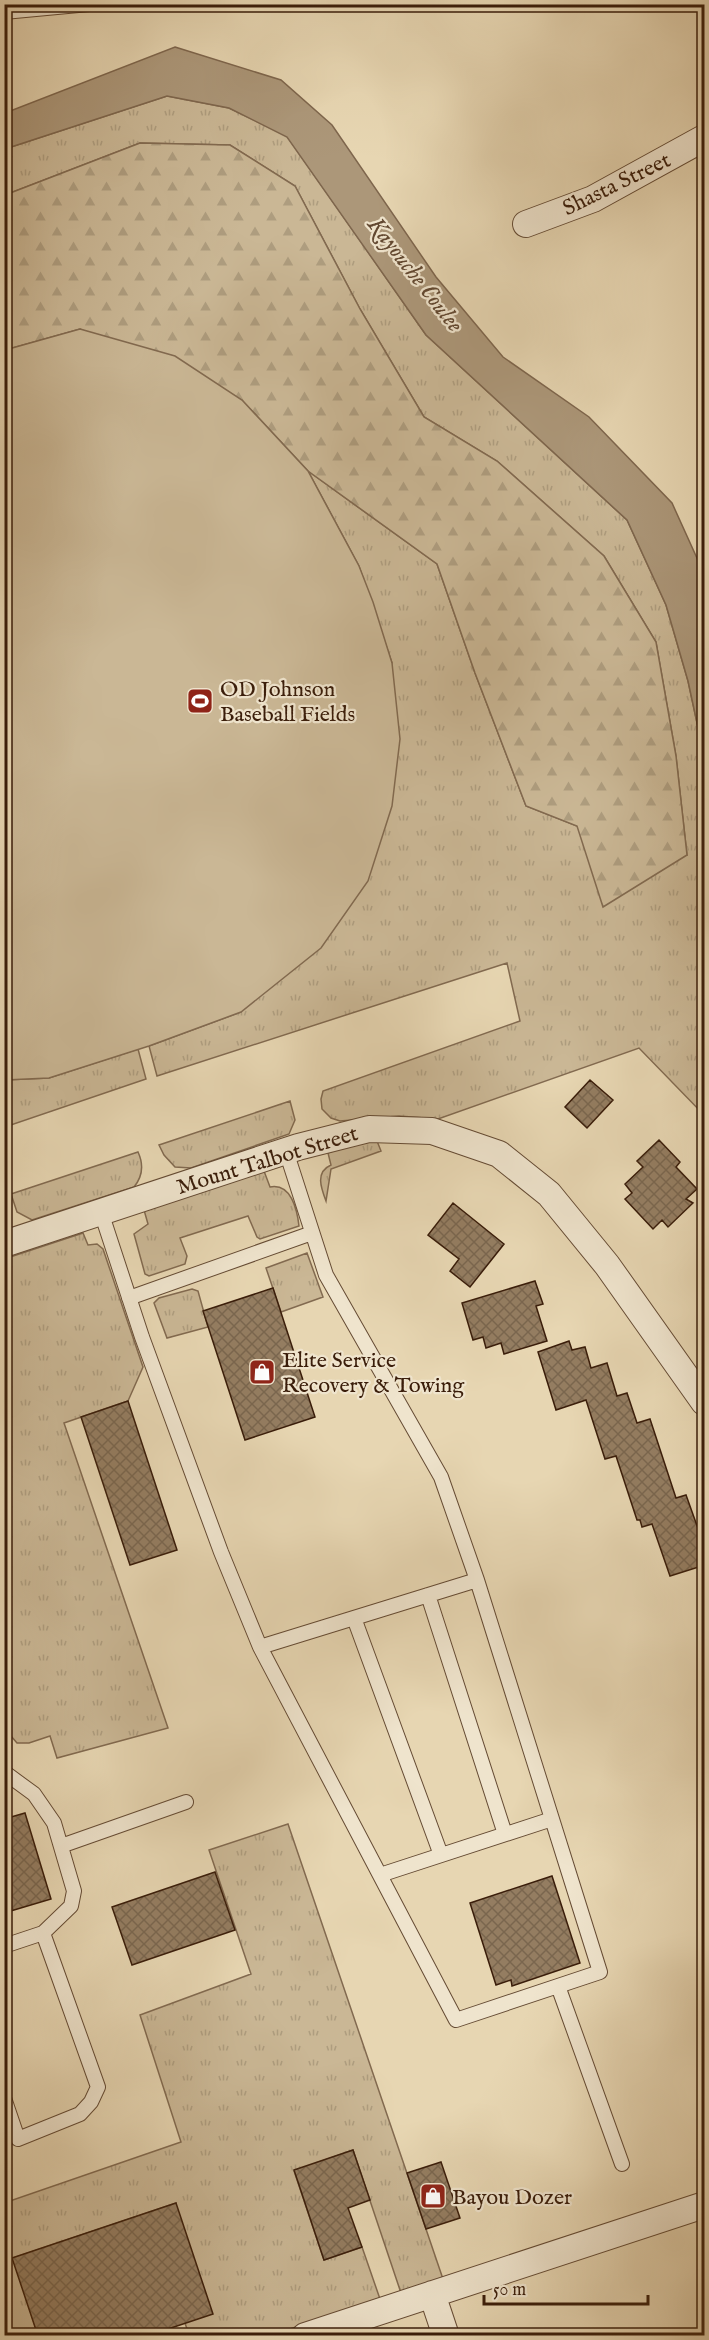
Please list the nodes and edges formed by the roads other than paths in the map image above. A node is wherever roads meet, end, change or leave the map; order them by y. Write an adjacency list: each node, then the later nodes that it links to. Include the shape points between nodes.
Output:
1 (89, 4): 2 (lane)
2 (4, 12)
3 (705, 138): 4 (street, Shasta Street, via 593,200)
4 (526, 224)
5 (286, 1150): 6 (street, Mount Talbot Street); 7 (lane); 10 (street, Mount Talbot Street, via 369,1129 432,1131 499,1154 549,1194 607,1266)
6 (101, 1212): 8 (street, Mount Talbot Street); 9 (lane)
7 (312, 1233): 9 (lane); 11 (lane, via 326,1275 441,1477)
8 (4, 1244)
9 (129, 1298): 14 (lane, via 221,1552)
10 (705, 1402)
11 (477, 1580): 12 (lane); 17 (lane)
12 (428, 1595): 13 (lane); 18 (lane)
13 (354, 1618): 14 (lane); 20 (lane)
14 (260, 1647): 21 (lane)
15 (4, 1772): 19 (lane, via 34,1794 54,1823)
16 (186, 1802): 19 (lane)
17 (552, 1818): 18 (lane); 24 (lane, via 600,1972)
18 (505, 1834): 20 (lane)
19 (61, 1846): 22 (lane, via 74,1891 71,1906)
20 (441, 1855): 21 (lane)
21 (380, 1875): 24 (lane, via 456,2020)
22 (43, 1933): 23 (lane); 25 (lane, via 98,2087 92,2102 80,2114 18,2139)
23 (4, 1946)
24 (558, 1986): 26 (lane)
25 (4, 2098)
26 (622, 2164)
27 (705, 2205): 28 (street)
28 (432, 2294): 29 (street); 30 (street)
29 (305, 2336)
30 (446, 2336)

